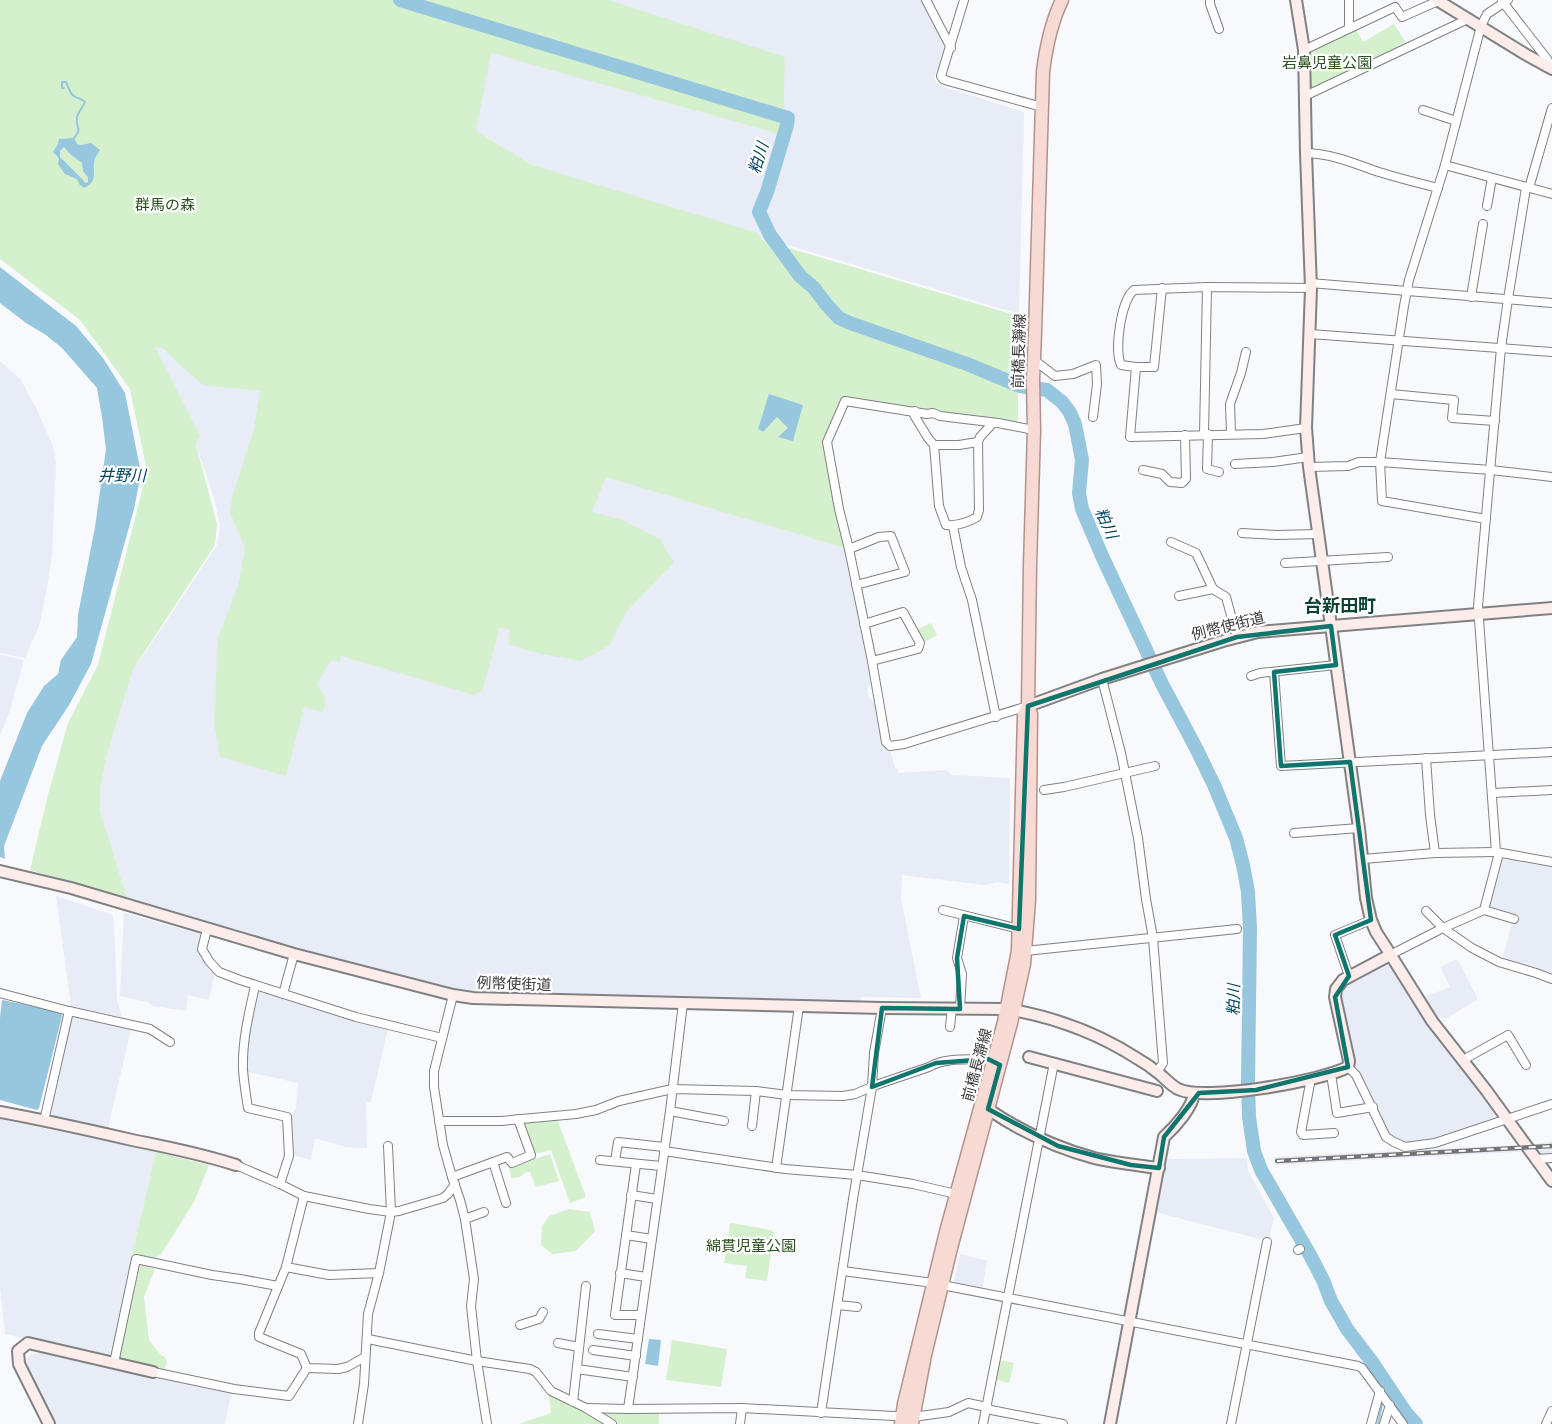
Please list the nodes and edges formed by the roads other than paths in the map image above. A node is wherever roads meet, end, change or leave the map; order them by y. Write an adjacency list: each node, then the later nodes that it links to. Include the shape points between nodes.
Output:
1 (926, 0): 13 (street)
2 (964, 0): 13 (street)
3 (1062, 0): 17 (main road, 前橋長瀞線, via 1047,43)
4 (1210, 0): 12 (street)
5 (1296, 0): 14 (street)
6 (1349, 0): 11 (street)
7 (1437, 0): 9 (street); 11 (street, via 1402,16 1395,7)
8 (1504, 1): 10 (street, via 1487,14); 15 (street)
9 (1468, 19): 10 (street); 16 (street)
10 (1481, 26): 15 (street); 20 (street)
11 (1349, 28): 14 (street)
12 (1219, 29)
13 (951, 48): 17 (street, via 943,79)
14 (1304, 50): 16 (street)
15 (1552, 69)
16 (1305, 96): 21 (street)
17 (1042, 107): 41 (main road, 前橋長瀞線)
18 (1552, 108): 25 (street)
19 (1423, 110): 20 (street)
20 (1456, 121): 22 (street)
21 (1306, 153): 24 (street, via 1335,157); 29 (street)
22 (1445, 165): 23 (street); 24 (street)
23 (1492, 178): 25 (street); 27 (street)
24 (1438, 188): 32 (street)
25 (1527, 188): 26 (street); 34 (street)
26 (1552, 194)
27 (1487, 206)
28 (1483, 224): 33 (street)
29 (1310, 286): 30 (street); 32 (street); 36 (street)
30 (1207, 287): 31 (street); 50 (street)
31 (1162, 288): 42 (street, via 1154,366); 42 (street, via 1134,290 1129,294 1120,324 1118,357 1121,365)
32 (1406, 291): 33 (street); 37 (street)
33 (1471, 297): 34 (street)
34 (1508, 299): 35 (street); 38 (street)
35 (1552, 303)
36 (1310, 334): 37 (street); 48 (street)
37 (1399, 340): 38 (street); 43 (street)
38 (1502, 348): 40 (street); 46 (street)
39 (1246, 352): 51 (street, via 1230,404)
40 (1552, 352)
41 (1034, 360): 45 (street, via 1055,376 1096,365); 49 (main road, 前橋長瀞線)
42 (1136, 367): 52 (street, via 1130,437)
43 (1390, 394): 46 (street, via 1454,400 1452,418); 56 (street)
44 (915, 411): 47 (street); 54 (street); 67 (street, via 845,400 827,442)
45 (1093, 417)
46 (1495, 421): 59 (street)
47 (993, 423): 49 (street); 53 (street)
48 (1306, 428): 51 (street); 55 (street)
49 (1034, 430): 84 (main road, 前橋長瀞線)
50 (1206, 434): 51 (street); 52 (street); 60 (street, via 1207,469)
51 (1231, 434)
52 (1185, 435): 58 (street, via 1186,479 1182,483 1170,483 1162,474)
53 (978, 442): 54 (street); 63 (street, via 977,517)
54 (934, 445): 63 (street, via 939,506 946,525)
55 (1309, 462): 56 (street, via 1348,466); 57 (street); 65 (street)
56 (1380, 462): 59 (street); 62 (street, via 1382,501)
57 (1235, 464)
58 (1143, 470)
59 (1491, 470): 61 (street); 62 (street)
60 (1219, 472)
61 (1552, 477)
62 (1486, 519): 75 (street)
63 (953, 526): 85 (street)
64 (1242, 533): 65 (street)
65 (1318, 534): 69 (street)
66 (1171, 542): 72 (street, via 1196,553)
67 (849, 549): 71 (street); 71 (street, via 891,536 905,572)
68 (1388, 557): 69 (street)
69 (1322, 561): 70 (street); 77 (street)
70 (1285, 563)
71 (856, 585): 76 (street)
72 (1213, 589): 73 (street); 78 (street, via 1226,597)
73 (1179, 596)
74 (1552, 608): 75 (street, 例幣使街道)
75 (1478, 614): 77 (street, 例幣使街道); 87 (street)
76 (864, 624): 79 (street); 79 (street, via 903,612 920,643 918,649)
77 (1331, 626): 78 (street, 例幣使街道); 80 (street)
78 (1237, 637): 83 (street, 例幣使街道)
79 (872, 661): 85 (street, via 886,742 890,746)
80 (1336, 664): 81 (street); 89 (street)
81 (1274, 672): 82 (street); 89 (street, via 1281,766)
82 (1251, 676)
83 (1102, 680): 84 (street, 例幣使街道); 91 (street)
84 (1028, 706): 85 (street); 110 (main road, 前橋長瀞線, via 1024,715); 113 (main road, 前橋長瀞線, via 1029,900)
85 (996, 717)
86 (1552, 752): 87 (street)
87 (1489, 755): 88 (street); 94 (street)
88 (1426, 758): 89 (street); 98 (street)
89 (1350, 762): 95 (street)
90 (1155, 766): 91 (street)
91 (1125, 773): 92 (street); 112 (street)
92 (1044, 790)
93 (1552, 790): 94 (street)
94 (1492, 793): 97 (street)
95 (1359, 828): 96 (street); 99 (street)
96 (1294, 833)
97 (1497, 852): 98 (street); 100 (street); 103 (street)
98 (1435, 853): 99 (street)
99 (1363, 859): 107 (street)
100 (1552, 862)
101 (0, 871): 109 (street, 例幣使街道)
102 (943, 910): 105 (street)
103 (1484, 910): 106 (street); 108 (street)
104 (1426, 911): 108 (street)
105 (964, 916): 110 (street); 125 (street, via 957,958 962,974)
106 (1514, 919)
107 (1371, 920): 115 (street); 116 (street, via 1335,934)
108 (1443, 928): 115 (street); 117 (street, via 1499,962)
109 (207, 929): 114 (street, 例幣使街道); 118 (street, via 202,949 209,961 219,972)
110 (1019, 929): 126 (main road, 前橋長瀞線)
111 (1237, 929): 112 (street)
112 (1153, 938): 113 (street); 137 (street, via 1163,1063)
113 (1025, 951): 126 (main road, 前橋長瀞線)
114 (294, 954): 120 (street); 121 (street, 例幣使街道)
115 (1390, 955): 116 (street); 132 (street, via 1432,1021)
116 (1349, 976): 136 (street, via 1336,989 1335,997)
117 (1552, 979)
118 (255, 986): 120 (street); 174 (street, via 243,1070 248,1108 287,1117 289,1156)
119 (0, 993): 127 (street)
120 (283, 994): 129 (street)
121 (453, 995): 122 (street, 例幣使街道); 129 (street)
122 (683, 1003): 123 (street, 例幣使街道); 141 (street)
123 (799, 1006): 124 (street, 例幣使街道); 145 (street)
124 (882, 1008): 125 (street, 例幣使街道); 140 (street)
125 (956, 1009): 126 (street, 例幣使街道); 128 (street)
126 (1011, 1010): 133 (main road, 前橋長瀞線); 137 (street, 例幣使街道, via 1084,1030 1114,1043); 148 (main road, 前橋長瀞線)
127 (69, 1011): 130 (street, via 150,1029); 152 (street)
128 (950, 1027)
129 (442, 1038): 154 (street, via 434,1071)
130 (170, 1041)
131 (1029, 1057): 134 (street)
132 (1463, 1060): 135 (street, via 1508,1035); 153 (street)
133 (993, 1061): 140 (street, via 936,1063); 175 (main road, 前橋長瀞線)
134 (1054, 1063): 143 (street); 158 (street)
135 (1526, 1065)
136 (1348, 1067): 138 (street); 147 (street, via 1356,1074)
137 (1157, 1072): 144 (street, 例幣使街道, via 1177,1089)
138 (1331, 1074): 139 (street); 147 (street, via 1337,1113)
139 (1311, 1078): 144 (street, via 1256,1090); 157 (street, via 1301,1132)
140 (872, 1087): 145 (street, via 843,1096); 171 (street)
141 (672, 1089): 142 (street); 149 (street); 151 (street, via 576,1114)
142 (756, 1091): 145 (street); 156 (street)
143 (1157, 1091)
144 (1194, 1093): 170 (street, via 1194,1100 1164,1137)
145 (787, 1095): 169 (street)
146 (1552, 1104): 153 (street)
147 (1372, 1107): 153 (street, via 1386,1137 1405,1147 1435,1143)
148 (988, 1109): 158 (street); 191 (main road, 前橋長瀞線)
149 (670, 1111): 155 (street); 160 (street)
150 (0, 1113): 152 (street)
151 (518, 1119): 154 (street); 165 (street, via 531,1155 512,1163 507,1157)
152 (44, 1120): 167 (street)
153 (1508, 1120): 162 (street)
154 (439, 1121): 172 (street)
155 (724, 1121)
156 (752, 1126)
157 (1334, 1133)
158 (1040, 1138): 170 (street, via 1095,1158); 194 (street)
159 (388, 1146): 180 (street)
160 (664, 1149): 164 (street, via 618,1142); 168 (street); 169 (street)
161 (1552, 1158): 162 (street)
162 (1536, 1159): 173 (street)
163 (600, 1160): 164 (street)
164 (615, 1161): 166 (street)
165 (492, 1162): 172 (street); 179 (street)
166 (636, 1164): 168 (street); 176 (street)
167 (236, 1165): 174 (street)
168 (661, 1166): 178 (street)
169 (776, 1168): 171 (street)
170 (1159, 1168): 199 (street)
171 (857, 1175): 175 (street); 187 (street)
172 (453, 1181): 180 (street, via 443,1198); 182 (street)
173 (1552, 1181)
174 (280, 1184): 177 (street)
175 (956, 1194): 191 (main road, 前橋長瀞線)
176 (631, 1195): 178 (street); 183 (street)
177 (304, 1196): 180 (street); 186 (street)
178 (657, 1198): 184 (street)
179 (506, 1203)
180 (391, 1212): 188 (street)
181 (484, 1212): 182 (street)
182 (465, 1219): 210 (street, via 474,1279 471,1306)
183 (626, 1235): 184 (street); 189 (street)
184 (651, 1239): 190 (street)
185 (1267, 1242): 205 (street)
186 (286, 1267): 188 (street, via 329,1275); 192 (street)
187 (843, 1271): 191 (street); 195 (street)
188 (379, 1273): 202 (street, via 368,1314)
189 (620, 1273): 190 (street); 198 (street, via 615,1315)
190 (646, 1277): 198 (street)
191 (938, 1284): 194 (street); 224 (main road, 前橋長瀞線, via 925,1355)
192 (278, 1286): 211 (street, via 136,1259); 212 (street, via 259,1337 301,1354)
193 (586, 1286): 206 (street)
194 (1008, 1298): 199 (street); 218 (street)
195 (838, 1305): 196 (street); 223 (street)
196 (857, 1307)
197 (543, 1312): 200 (street, via 539,1319)
198 (641, 1315): 203 (street)
199 (1129, 1322): 205 (street); 232 (street)
200 (520, 1325)
201 (598, 1334): 203 (street)
202 (368, 1339): 209 (street); 210 (street)
203 (638, 1340): 208 (street)
204 (558, 1343): 206 (street)
205 (1247, 1345): 216 (street, via 1358,1366); 233 (street)
206 (579, 1347): 213 (street)
207 (593, 1350): 208 (street)
208 (636, 1356): 215 (street)
209 (365, 1357): 212 (street, via 338,1369); 226 (street)
210 (477, 1361): 217 (street, via 533,1370 550,1391); 227 (street)
211 (114, 1363): 214 (street); 225 (street, via 28,1343 22,1346 18,1351 19,1364)
212 (307, 1368): 214 (street, via 289,1396)
213 (577, 1369): 215 (street); 217 (street)
214 (153, 1372)
215 (633, 1377): 221 (street)
216 (1384, 1398): 234 (street); 235 (street); 236 (street)
217 (573, 1402): 219 (street)
218 (986, 1407): 224 (street, via 968,1403 949,1412); 230 (street); 231 (street)
219 (586, 1408): 221 (street); 228 (street)
220 (742, 1408): 221 (street); 223 (street); 229 (street)
221 (628, 1409)
222 (1552, 1411): 237 (street)
223 (821, 1413): 224 (street)
224 (907, 1420)
225 (49, 1424)
226 (358, 1424)
227 (487, 1424)
228 (612, 1424)
229 (740, 1424)
230 (983, 1424)
231 (1063, 1424)
232 (1110, 1424)
233 (1231, 1424)
234 (1371, 1424)
235 (1384, 1424)
236 (1403, 1424)
237 (1546, 1424)

